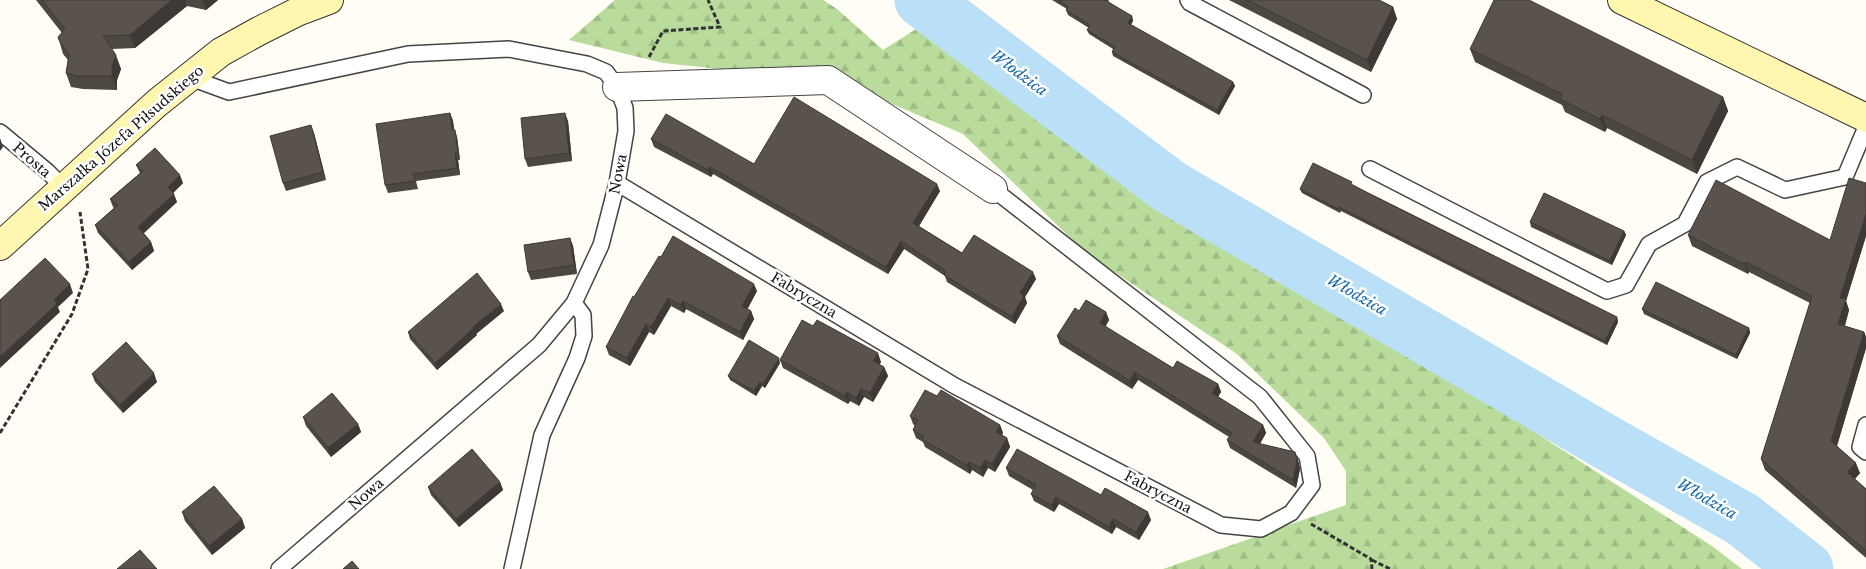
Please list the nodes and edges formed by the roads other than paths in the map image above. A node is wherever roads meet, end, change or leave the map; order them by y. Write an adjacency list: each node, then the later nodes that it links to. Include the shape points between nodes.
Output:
1 (329, 0): 4 (street, Marszałka Józefa Piłsudskiego, via 259,31 221,52)
2 (1188, 0): 6 (lane)
3 (1622, 0): 7 (street)
4 (188, 77): 5 (lane, Nowa, via 229,92 408,54 509,49 587,64 606,72); 12 (street, Marszałka Józefa Piłsudskiego)
5 (626, 87): 11 (lane, Nowa, via 626,131); 13 (street, via 828,80)
6 (1363, 95)
7 (1866, 118)
8 (1866, 128): 10 (lane, via 1846,177 1785,190 1737,167 1707,182 1685,224 1650,244 1626,285 1607,291)
9 (0, 132): 12 (lane, Prosta)
10 (1370, 169)
11 (617, 183): 13 (lane, Fabryczna, via 955,386 1221,524 1261,529 1291,513 1312,485 1307,456 1260,397); 15 (lane, Nowa, via 601,245)
12 (64, 188): 14 (street, Marszałka Józefa Piłsudskiego)
13 (993, 190)
14 (0, 246)
15 (574, 303): 18 (lane, Nowa, via 539,345); 19 (lane, via 583,315 584,336 542,435)
16 (1866, 425): 17 (lane, via 1860,447)
17 (1866, 452)
18 (278, 569)
19 (512, 569)

